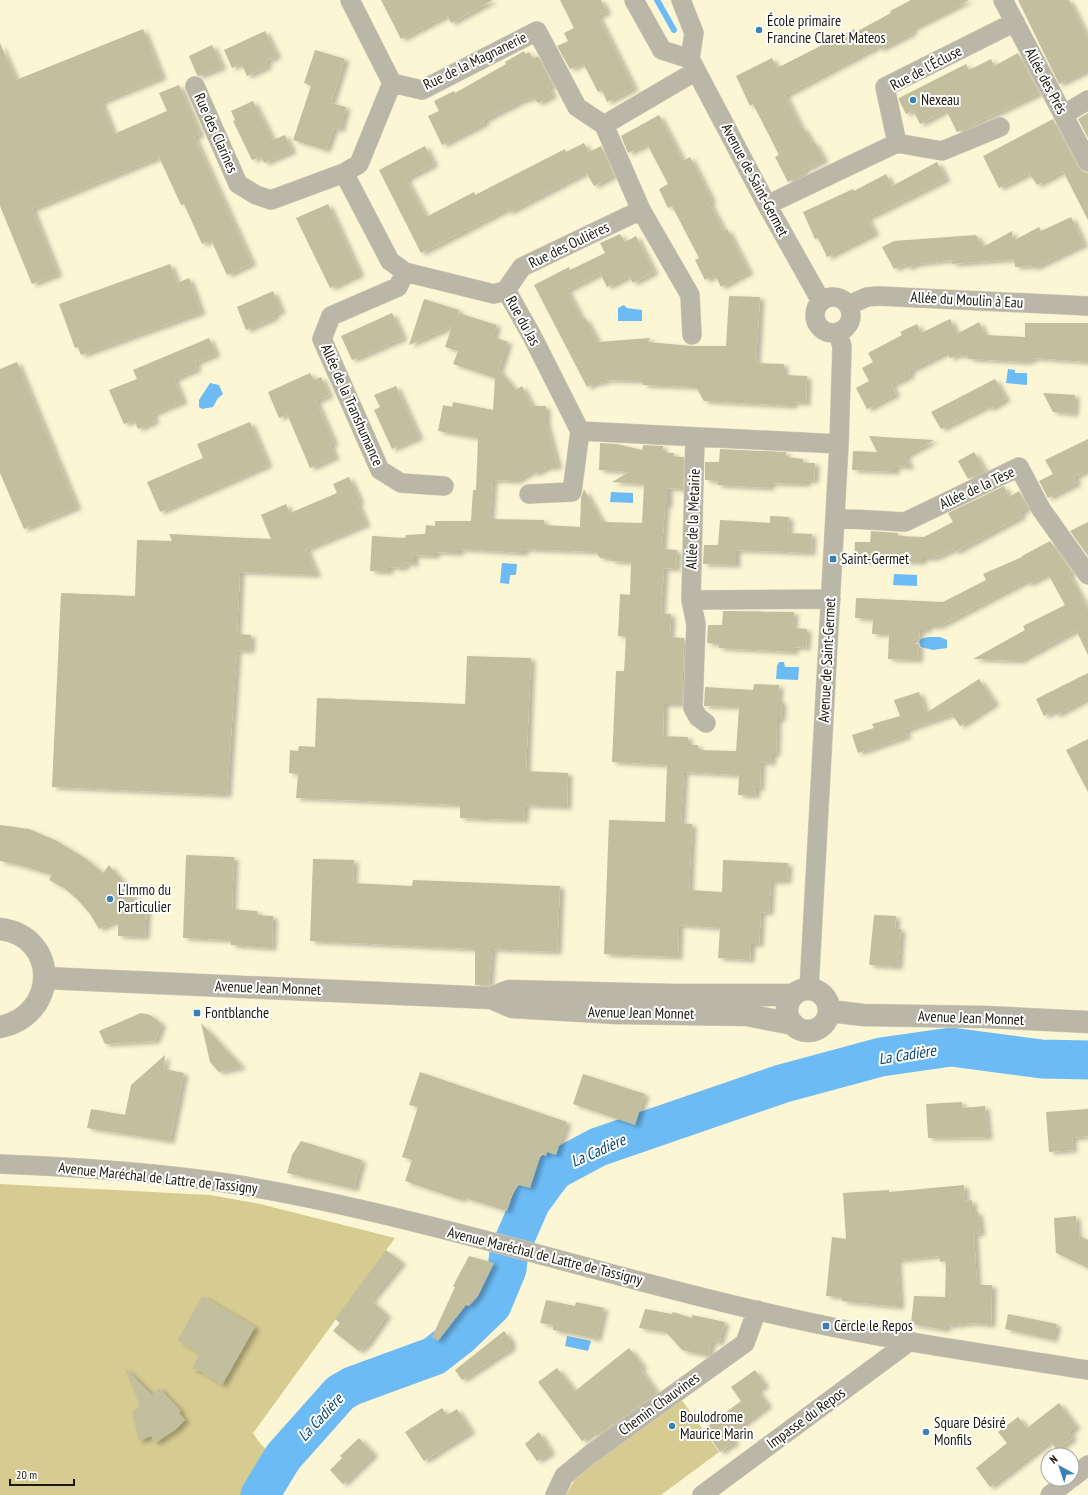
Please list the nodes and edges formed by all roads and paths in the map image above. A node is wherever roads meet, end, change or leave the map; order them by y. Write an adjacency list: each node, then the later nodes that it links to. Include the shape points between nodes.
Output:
1 (350, 0): 7 (street)
2 (634, 0): 6 (street, via 662,50)
3 (681, 0): 6 (street, via 694,33)
4 (1003, 0): 5 (street, Allée des Prés)
5 (1015, 22): 10 (street, Allée des Prés); 13 (street, Rue de l'Écluse, via 885,87)
6 (693, 65): 11 (street); 16 (street, Avenue de Saint-Germet)
7 (392, 82): 11 (street, Rue de la Magnanerie, via 422,90 537,31 577,107); 15 (street, via 360,164)
8 (195, 86): 15 (street, Rue des Clarines, via 238,184 256,195 271,200)
9 (1088, 100): 10 (street)
10 (1063, 115): 14 (street, Allée des Prés)
11 (604, 125): 17 (street)
12 (1000, 127): 13 (street, via 942,151)
13 (897, 143): 16 (street)
14 (1088, 162)
15 (344, 173): 18 (street, Rue du Jas, via 390,261)
16 (767, 204): 20 (street, Avenue de Saint-Germet)
17 (641, 210): 19 (street, Rue des Oulières, via 522,267); 24 (street, via 690,295)
18 (405, 272): 19 (street, Rue du Jas, via 494,294); 28 (street, Allée de la Transhumance, via 398,287 331,316 322,339 380,470 401,483)
19 (506, 290): 25 (street, Rue du Jas)
20 (821, 301): 21 (street, via 836,296); 23 (street, via 815,312 817,324 826,332)
21 (849, 305): 22 (street, Allée du Moulin à Eau, via 867,297 878,296); 23 (street, via 850,322 844,330)
22 (1088, 306)
23 (838, 332): 27 (street, Avenue de Saint-Germet, via 842,347)
24 (692, 335)
25 (580, 431): 26 (street); 29 (street, via 572,492)
26 (695, 438): 27 (street); 33 (street, Allée de la Metairie)
27 (839, 444): 30 (street, Avenue de Saint-Germet)
28 (444, 486)
29 (529, 494)
30 (835, 518): 31 (street, Allée de la Tèse, via 906,522 1019,467 1041,509); 32 (street, Avenue de Saint-Germet)
31 (1088, 576)
32 (830, 599): 33 (street); 37 (street, Avenue de Saint-Germet)
33 (691, 600): 34 (street, Allée de la Metairie, via 696,624 693,708 698,717)
34 (706, 723)
35 (0, 929): 36 (street, via 20,936 33,947 40,956)
36 (45, 978): 38 (street, Avenue Jean Monnet); 42 (street, via 40,1000 32,1011 17,1022)
37 (801, 992): 38 (street, Avenue Jean Monnet, via 673,996 509,991); 39 (street, via 818,991 829,1003); 41 (street, via 787,1009)
38 (491, 998): 41 (street, Avenue Jean Monnet, via 512,1007 616,1013 747,1015)
39 (830, 1011): 40 (street, Avenue Jean Monnet, via 863,1015); 41 (street, via 823,1026 816,1030 799,1029)
40 (1088, 1022)
41 (792, 1024)
42 (0, 1027)
43 (0, 1164): 44 (street, Avenue Maréchal de Lattre de Tassigny, via 111,1170 232,1184 342,1206)
44 (757, 1310): 45 (street, Avenue Maréchal de Lattre de Tassigny); 50 (street, Chemin Chauvines, via 745,1343 592,1453 564,1476)
45 (910, 1341): 46 (street, Avenue Maréchal de Lattre de Tassigny); 51 (street, Impasse du Repos)
46 (1088, 1370)
47 (1088, 1465): 48 (street)
48 (1080, 1471)
49 (1060, 1487): 52 (street)
50 (555, 1495)
51 (702, 1495)
52 (1050, 1495)

